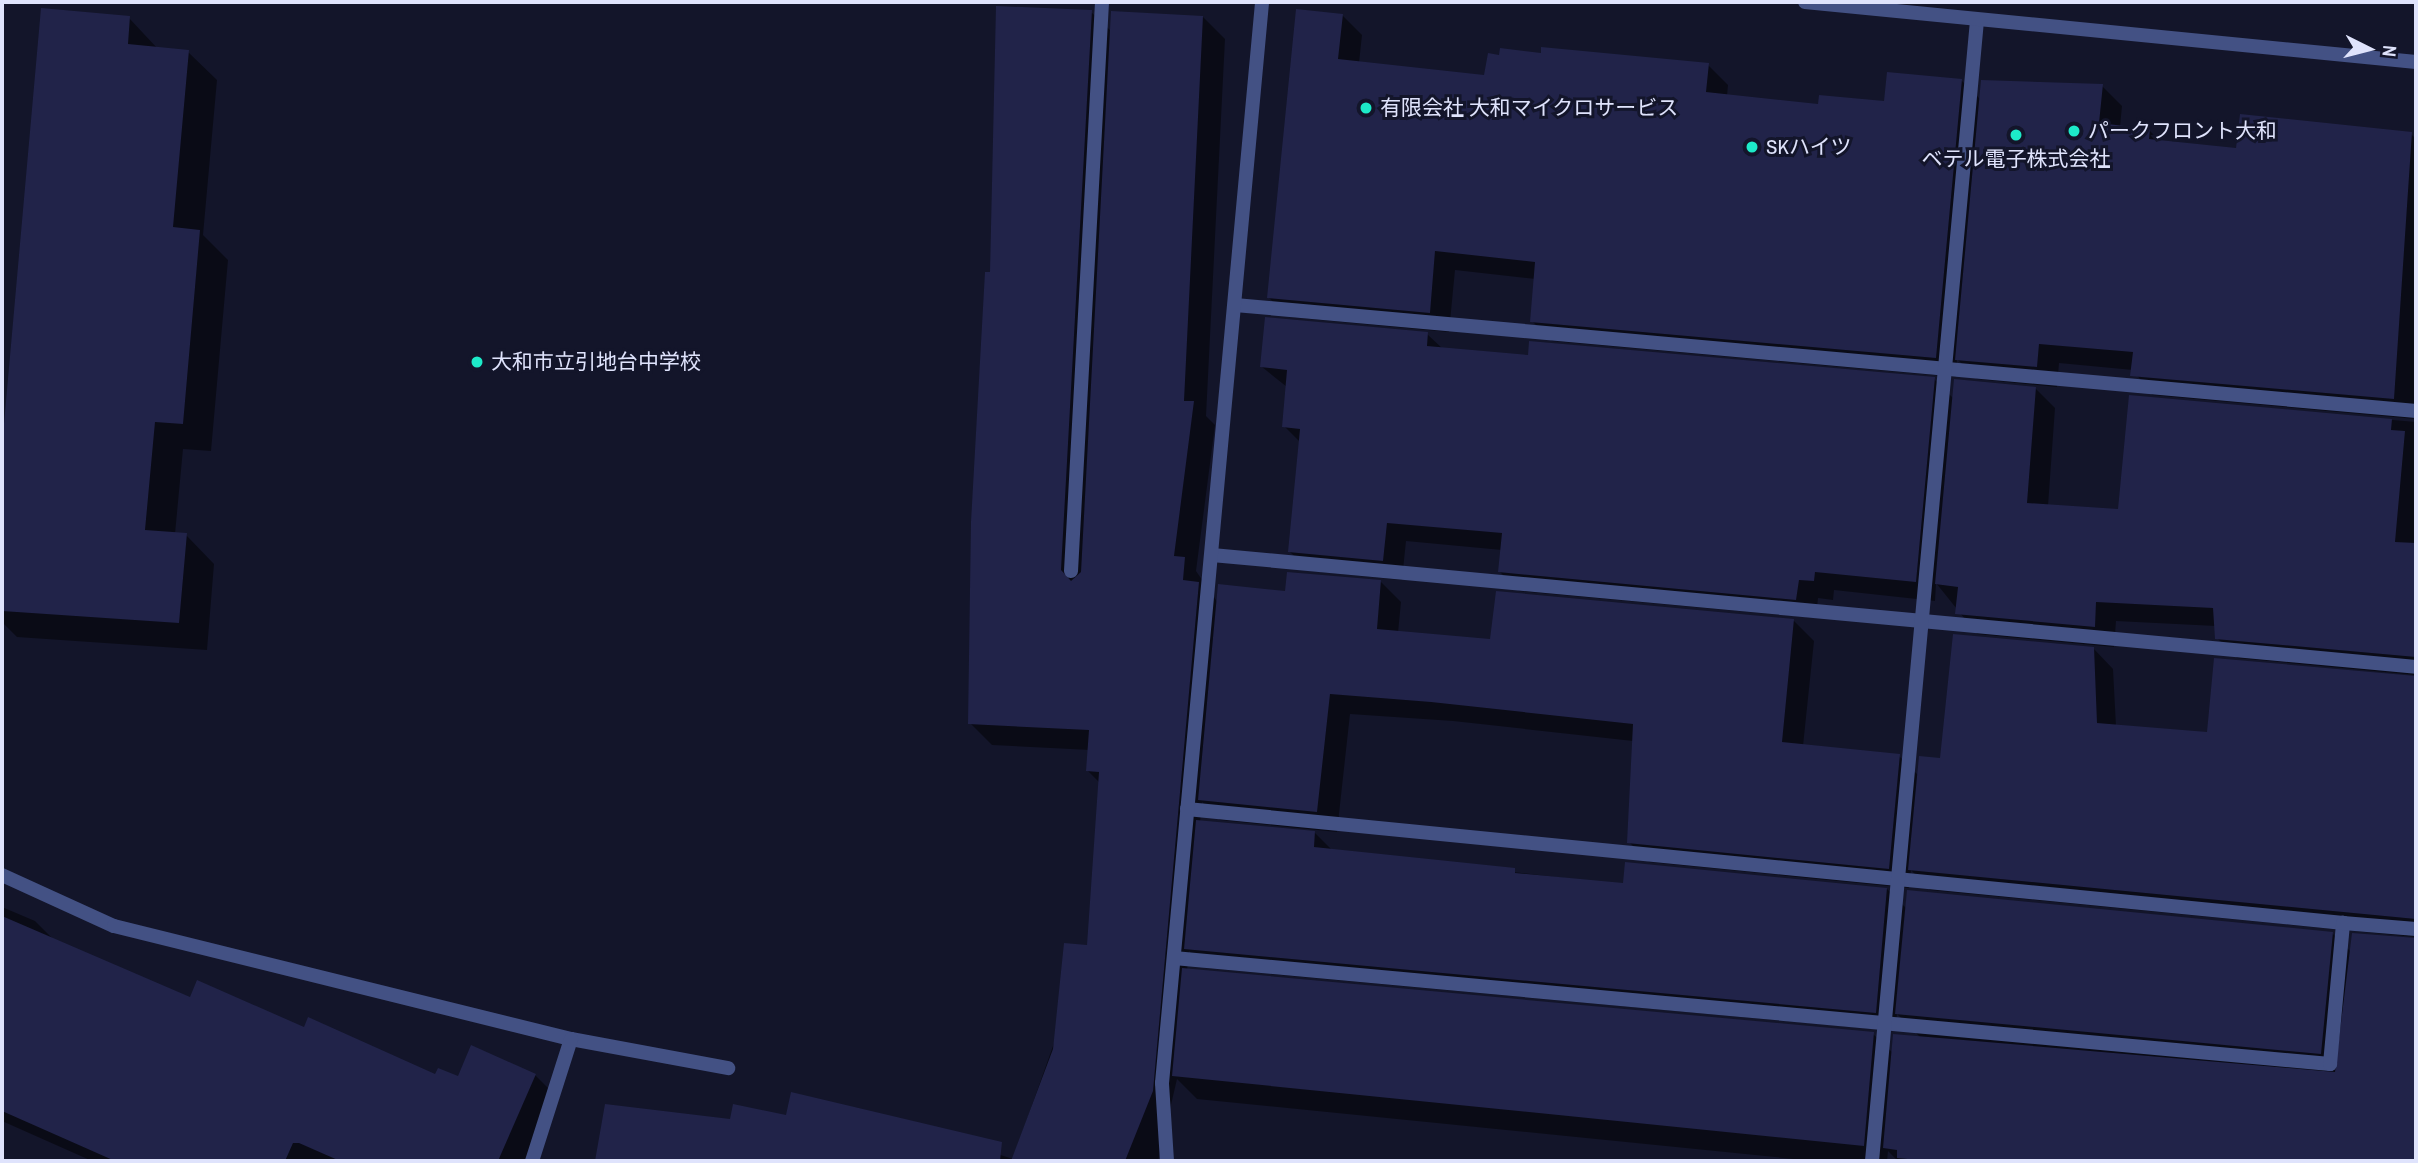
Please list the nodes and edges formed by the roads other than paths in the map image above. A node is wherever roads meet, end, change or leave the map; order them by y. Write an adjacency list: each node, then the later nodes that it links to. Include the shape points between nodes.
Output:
1 (1102, 2): 10 (street)
2 (1262, 2): 6 (street)
3 (1805, 2): 4 (street)
4 (1977, 21): 5 (street); 7 (street)
5 (2416, 62)
6 (1235, 305): 7 (street); 9 (street)
7 (1943, 366): 8 (street); 11 (street)
8 (2416, 411)
9 (1212, 555): 11 (street); 13 (street)
10 (1071, 571)
11 (1920, 620): 12 (street); 15 (street)
12 (2416, 667)
13 (1187, 809): 15 (street); 18 (street)
14 (2, 875): 20 (street, via 114,926)
15 (1895, 879): 16 (street); 19 (street)
16 (2343, 923): 17 (street); 19 (street, via 2330,1064)
17 (2416, 929)
18 (1174, 958): 19 (street); 23 (street, via 1162,1083)
19 (1881, 1023): 24 (street)
20 (571, 1039): 21 (street); 22 (street)
21 (728, 1068)
22 (532, 1161)
23 (1167, 1161)
24 (1872, 1161)

